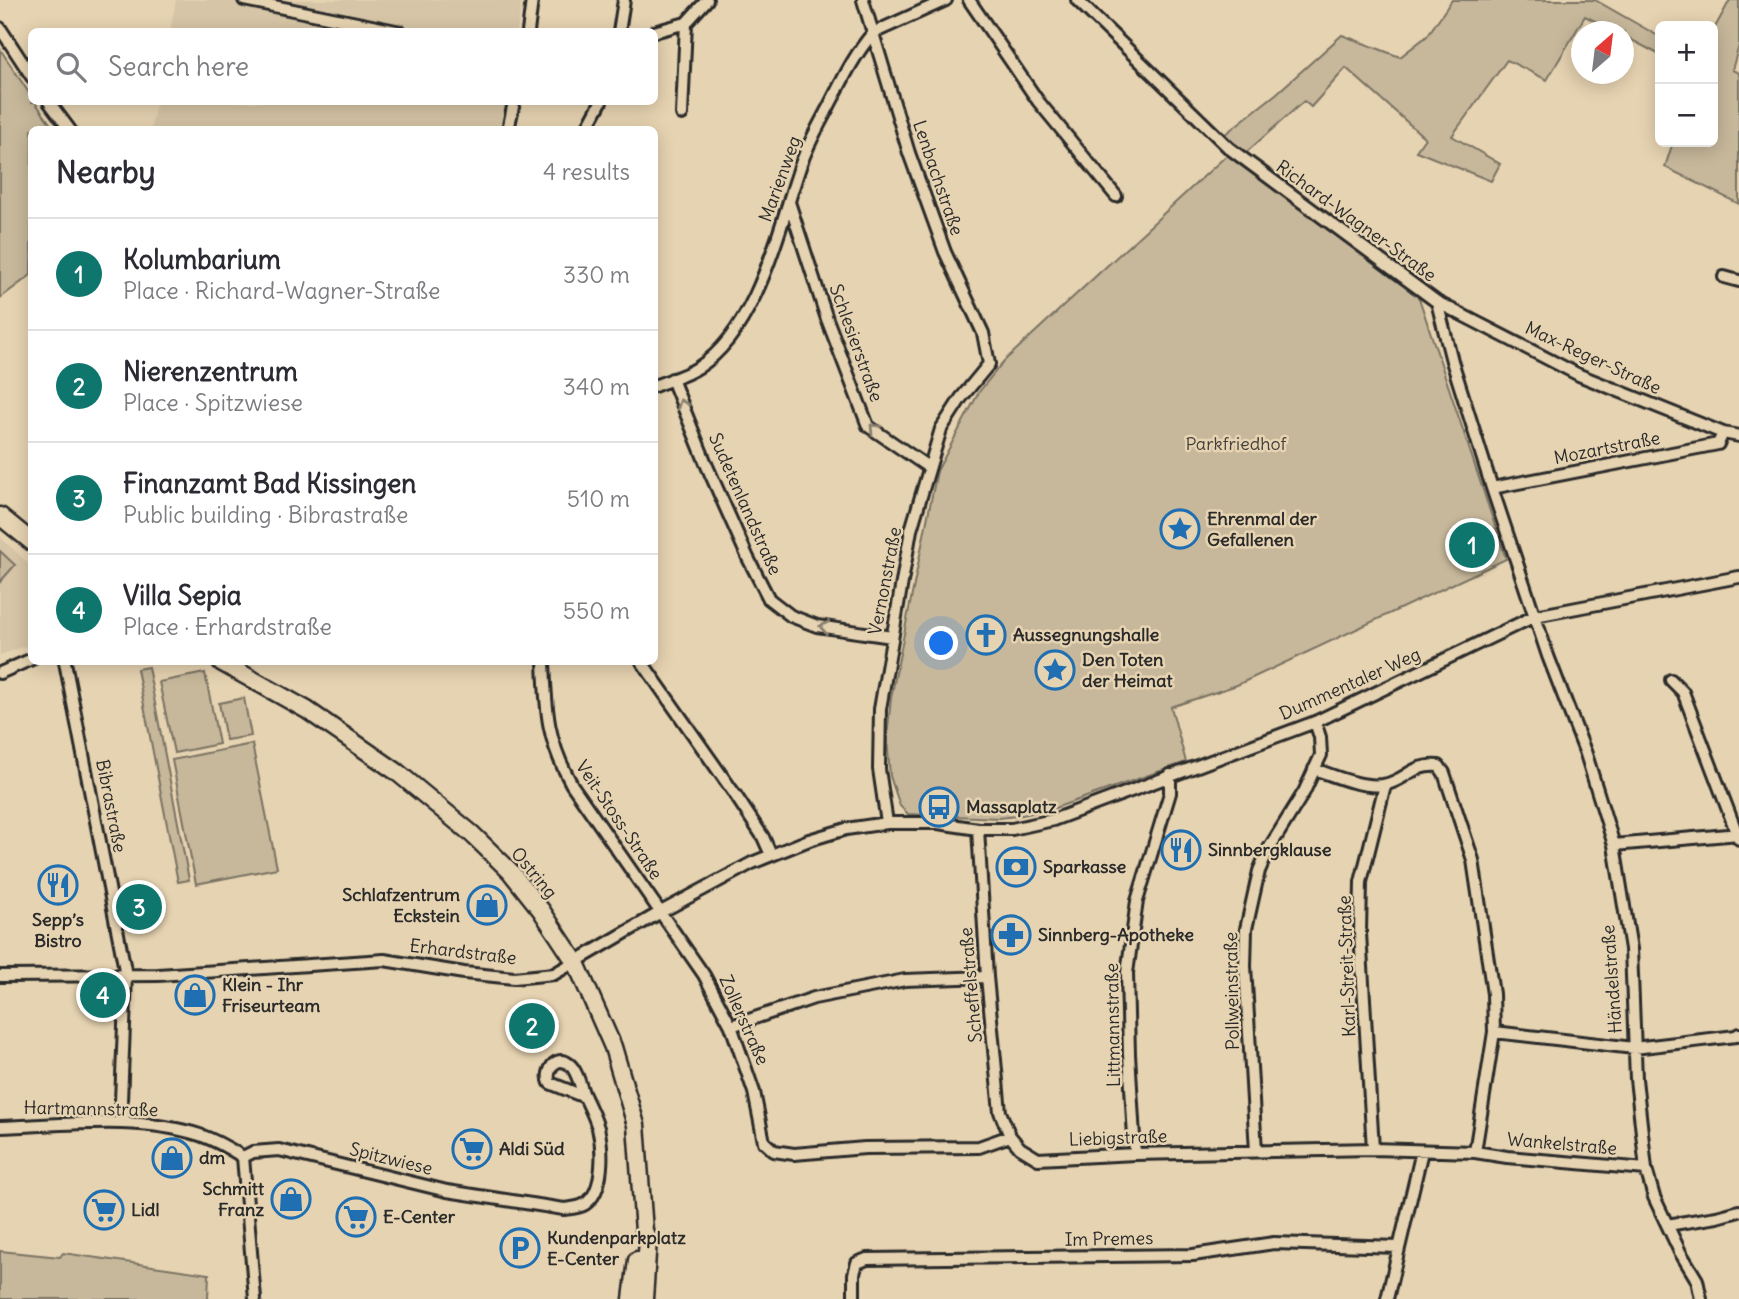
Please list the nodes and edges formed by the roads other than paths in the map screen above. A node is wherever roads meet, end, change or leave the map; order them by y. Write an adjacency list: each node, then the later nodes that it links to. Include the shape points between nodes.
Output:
1 (244, 0): 11 (street)
2 (532, 0): 12 (street)
3 (624, 0): 13 (street)
4 (707, 0): 9 (street)
5 (863, 0): 15 (street, Lenbachstraße)
6 (946, 0): 15 (street, Marienweg)
7 (968, 0): 24 (street, via 1038,102)
8 (1077, 0): 28 (street, Richard-Wagner-Straße, via 1229,148)
9 (686, 23): 14 (street); 20 (street)
10 (0, 28): 16 (street)
11 (381, 28)
12 (528, 28)
13 (620, 28)
14 (658, 31)
15 (873, 33): 25 (street, Marienweg, via 857,52 816,132); 29 (street, Lenbachstraße, via 909,153 945,252 983,333)
16 (28, 71)
17 (51, 105): 21 (street)
18 (513, 105): 22 (street)
19 (599, 105): 23 (street)
20 (682, 114)
21 (66, 126)
22 (509, 126)
23 (588, 126)
24 (1116, 196)
25 (789, 202): 30 (street, Marienweg, via 751,303 733,333 700,367); 34 (street, Schlesierstraße, one-way to 25, via 868,426)
26 (1724, 277): 27 (street)
27 (1739, 281)
28 (1437, 302): 32 (street, Max-Reger-Straße, via 1580,375); 35 (street, Richard-Wagner-Straße)
29 (989, 364): 34 (street, Vernonstraße, via 941,429)
30 (672, 379): 31 (street); 40 (street, Sudetenlandstraße, one-way to 30, via 817,626 791,616 769,599 706,466)
31 (658, 384)
32 (1723, 433): 33 (street, Max-Reger-Straße); 35 (street, Mozartstraße, via 1718,444)
33 (1739, 436)
34 (928, 467): 40 (street, Vernonstraße, via 911,530)
35 (1492, 488): 39 (street, Richard-Wagner-Straße)
36 (0, 516): 37 (main road)
37 (28, 539)
38 (1739, 577): 39 (street, Dummentaler Weg)
39 (1535, 616): 48 (street, Dummentaler Weg); 55 (street, Händelstraße)
40 (892, 637): 52 (street, Vernonstraße, via 880,709 879,769)
41 (28, 661): 46 (street)
42 (66, 665): 60 (street, Bibrastraße)
43 (226, 665): 58 (main road, Ostring, via 307,710 397,772 472,834 510,871)
44 (544, 665): 57 (street, Veit-Stoss-Straße, via 546,714 559,763)
45 (644, 665): 56 (street)
46 (0, 673)
47 (1671, 680): 54 (street, via 1683,692)
48 (1315, 722): 49 (street, Pollweinstraße, via 1321,755); 50 (street, Dummentaler Weg)
49 (1314, 769): 51 (street, via 1366,785); 71 (street, Pollweinstraße, via 1259,871 1246,929)
50 (1170, 775): 53 (street, Dummentaler Weg, via 1054,820 1012,829); 74 (street, Littmannstraße, via 1170,793 1137,901 1127,973)
51 (1385, 785): 63 (street, via 1424,765 1439,766 1444,773 1473,860 1493,994); 70 (street, Karl-Streit-Straße, via 1361,882)
52 (887, 823): 53 (street); 56 (street, Erhardstraße, via 846,830)
53 (978, 829): 61 (street, Scheffelstraße)
54 (1739, 836): 55 (street)
55 (1614, 845): 65 (street, Händelstraße, via 1631,949)
56 (771, 855): 57 (street, Erhardstraße)
57 (661, 912): 58 (street, Erhardstraße); 62 (street, Zollerstraße, via 705,975)
58 (576, 963): 60 (street, Erhardstraße, via 554,974 514,978 384,960); 79 (main road, Ostring, via 613,1047 636,1125)
59 (0, 975): 60 (street, Erhardstraße)
60 (126, 975): 67 (street, Bibrastraße, via 121,1101)
61 (987, 976): 62 (street, via 905,980 814,998); 69 (street, Scheffelstraße, via 1000,1112)
62 (731, 1026): 69 (street, Zollerstraße, via 754,1092 765,1142 774,1151 979,1147)
63 (1494, 1032): 65 (street); 73 (street)
64 (1739, 1034): 65 (street)
65 (1634, 1048): 76 (street, Händelstraße)
66 (585, 1097): 75 (street, Spitzwiese, via 598,1130 600,1168 593,1196 576,1208 447,1191 279,1150)
67 (125, 1123): 68 (street, Hartmannstraße); 75 (street, Hartmannstraße, via 202,1135)
68 (0, 1127)
69 (1010, 1136): 74 (street, Liebigstraße, via 1038,1159)
70 (1373, 1149): 71 (street, Liebigstraße); 72 (street, Liebigstraße)
71 (1256, 1151): 74 (street, Liebigstraße)
72 (1422, 1151): 73 (street, Liebigstraße); 80 (street)
73 (1475, 1152): 76 (street, Wankelstraße)
74 (1135, 1154)
75 (243, 1157): 81 (street)
76 (1646, 1169): 78 (street, Händelstraße)
77 (1739, 1211): 78 (street)
78 (1667, 1225): 86 (street, Händelstraße, via 1697,1280)
79 (644, 1231): 82 (main road, Ostring, via 639,1238); 83 (main road, Ostring, via 648,1239)
80 (1398, 1247): 84 (street, Im Premes, via 1274,1243 1193,1255 867,1259 857,1263); 85 (street)
81 (255, 1299)
82 (632, 1299)
83 (644, 1299)
84 (854, 1299)
85 (1387, 1299)
86 (1701, 1299)

